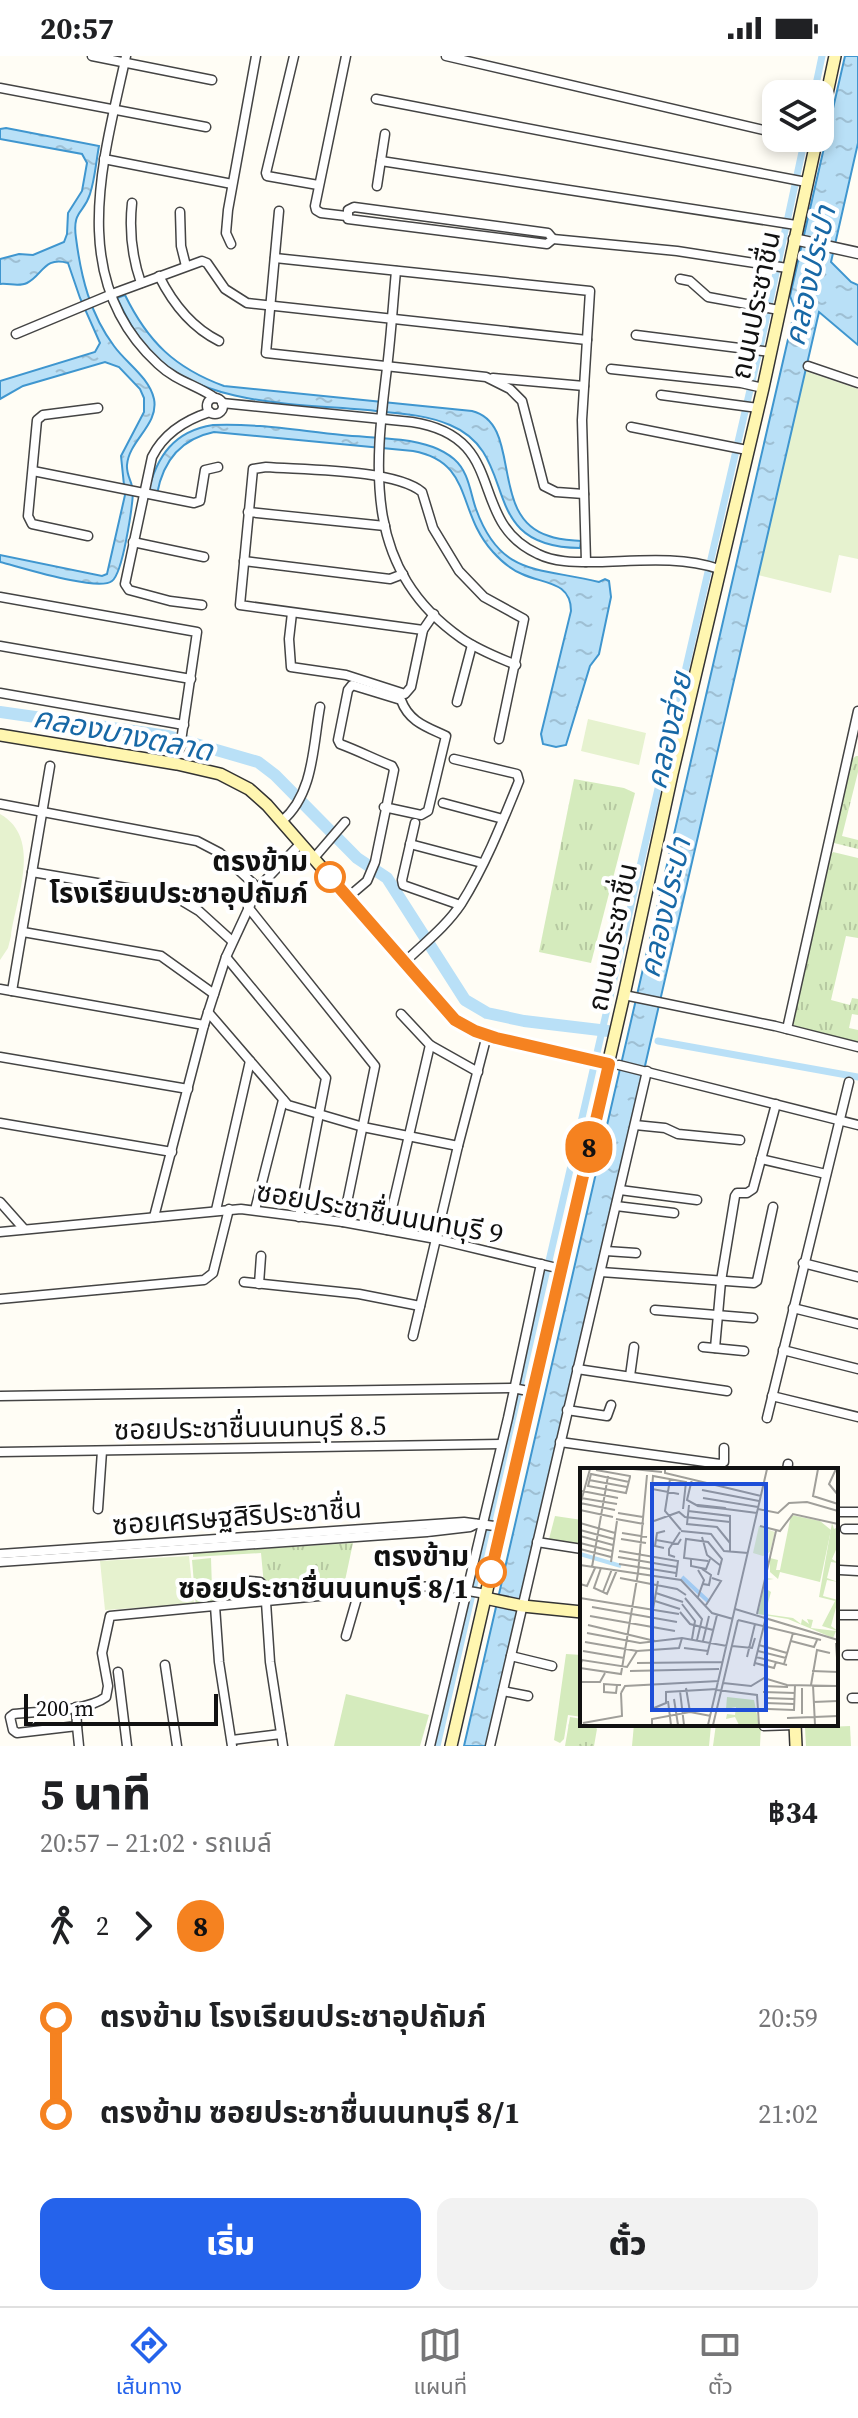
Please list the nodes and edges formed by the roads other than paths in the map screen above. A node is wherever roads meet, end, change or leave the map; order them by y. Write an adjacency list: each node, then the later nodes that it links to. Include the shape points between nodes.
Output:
1 (92, 56): 7 (street)
2 (256, 56): 20 (street)
3 (294, 56): 21 (street, via 266,173)
4 (346, 56): 21 (street)
5 (446, 56): 14 (street)
6 (835, 56): 9 (main road)
7 (125, 59): 8 (street); 12 (street)
8 (212, 80)
9 (830, 80)
10 (0, 88): 12 (street)
11 (376, 99): 19 (street)
12 (114, 110): 13 (street); 17 (street)
13 (206, 127)
14 (762, 130)
15 (385, 134): 18 (street)
16 (812, 152): 19 (main road, ถนนประชาชื่น)
17 (104, 159): 20 (street); 43 (street, via 98,241)
18 (381, 161): 22 (street); 28 (street)
19 (802, 182): 28 (main road, ถนนประชาชื่น)
20 (232, 184): 34 (street, via 226,224)
21 (318, 185): 26 (street, via 318,212)
22 (377, 186)
23 (132, 203): 42 (street, via 130,234)
24 (279, 211): 36 (street)
25 (180, 212): 37 (street)
26 (346, 216): 27 (street, via 354,207); 29 (street)
27 (430, 219): 29 (street); 30 (street)
28 (789, 224): 33 (main road, ถนนประชาชื่น)
29 (429, 229): 31 (street)
30 (509, 229): 31 (street); 32 (street, via 548,233)
31 (508, 239): 32 (street, via 547,244)
32 (553, 239): 38 (street)
33 (797, 240): 35 (street); 38 (main road, ถนนประชาชื่น)
34 (231, 244)
35 (858, 253)
36 (275, 258): 39 (street); 44 (street)
37 (186, 266): 40 (street); 44 (street, via 202,261 232,295 247,303)
38 (784, 267): 45 (main road, ถนนประชาชื่น)
39 (396, 271): 46 (street); 49 (street, via 585,289 591,295)
40 (159, 276): 42 (street); 50 (street, via 181,312)
41 (680, 279): 45 (street, via 708,297)
42 (141, 283): 43 (street)
43 (112, 294): 47 (street); 61 (street, via 150,357)
44 (270, 304): 46 (street); 52 (street, via 266,353)
45 (771, 308): 51 (main road, ถนนประชาชื่น)
46 (392, 318): 49 (street); 52 (street)
47 (16, 334)
48 (636, 335): 51 (street)
49 (587, 340): 58 (street)
50 (219, 341)
51 (767, 351): 59 (main road, ถนนประชาชื่น)
52 (388, 366): 55 (street); 65 (street)
53 (808, 366): 57 (street)
54 (611, 369): 59 (street)
55 (486, 377): 56 (street); 62 (street)
56 (523, 380): 58 (street); 62 (street)
57 (858, 383)
58 (584, 386): 72 (street)
59 (759, 387): 63 (main road, ถนนประชาชื่น)
60 (661, 395): 63 (street)
61 (219, 401): 65 (street); 71 (street, via 220,412 183,423 161,441)
62 (522, 401): 72 (street, via 544,486)
63 (754, 407): 67 (main road, ถนนประชาชื่น)
64 (98, 408): 69 (street, via 39,418)
65 (381, 416): 70 (street); 79 (street, via 428,424 454,437 479,462 496,514 513,538 545,557)
66 (631, 427): 67 (street)
67 (744, 449): 80 (main road, ถนนประชาชื่น)
68 (218, 467): 71 (street, via 205,470 198,502)
69 (33, 471): 71 (street); 75 (street, via 30,522)
70 (378, 476): 73 (street, via 253,469); 74 (street); 89 (street, via 422,492 439,540 459,571 484,597 524,619)
71 (139, 492): 76 (street)
72 (584, 494): 79 (street)
73 (248, 512): 74 (street); 78 (street)
74 (385, 526): 81 (street)
75 (88, 536)
76 (133, 542): 77 (street); 83 (street, via 126,589)
77 (204, 557)
78 (244, 561): 81 (street, via 390,579); 84 (street, via 240,605)
79 (586, 562): 80 (street, via 674,560)
80 (716, 568): 125 (main road, ถนนประชาชื่น)
81 (403, 574): 85 (street)
82 (0, 597): 90 (street, via 195,630)
83 (202, 605)
84 (292, 613): 86 (street); 86 (street, via 291,667 346,675 405,694)
85 (434, 614): 86 (street); 87 (street)
86 (423, 630)
87 (472, 645): 89 (street); 92 (street)
88 (0, 646): 90 (street)
89 (516, 665): 97 (street)
90 (191, 679): 95 (street)
91 (0, 693): 95 (street)
92 (457, 702)
93 (320, 707): 106 (street, via 308,778 297,804)
94 (858, 711): 129 (street)
95 (184, 729): 98 (street)
96 (0, 735): 106 (main road, via 220,774 249,789)
97 (499, 739)
98 (180, 748)
99 (454, 759): 105 (street, via 517,774)
100 (50, 766): 104 (street)
101 (443, 803): 105 (street)
102 (0, 804): 104 (street)
103 (384, 807): 103 (street, via 421,815 428,811 446,736 422,727 401,700 352,685 338,740 392,766); 115 (street, via 375,862 367,881)
104 (42, 811): 113 (street); 114 (street, via 197,841 220,853)
105 (503, 819): 112 (street)
106 (282, 821): 109 (main road)
107 (345, 822): 111 (street)
108 (415, 823): 110 (street)
109 (301, 843): 111 (main road); 114 (street)
110 (410, 844): 112 (street); 116 (street, via 403,885)
111 (314, 858): 115 (main road)
112 (482, 863): 116 (street)
113 (32, 872): 118 (street); 119 (street, via 174,896)
114 (258, 888): 117 (street)
115 (347, 898): 130 (main road, via 447,1013)
116 (460, 905): 121 (street)
117 (248, 907): 119 (street); 147 (street, via 375,1066)
118 (23, 932): 123 (street); 124 (street, via 161,956)
119 (232, 941): 120 (street)
120 (226, 957): 124 (street); 142 (street, via 326,1078)
121 (409, 958)
122 (0, 989): 123 (street)
123 (12, 991): 128 (street)
124 (214, 994): 126 (street)
125 (629, 996): 129 (street); 135 (main road, ถนนประชาชื่น)
126 (208, 1012): 128 (street); 134 (street)
127 (401, 1014): 131 (street)
128 (204, 1025): 139 (street)
129 (787, 1029): 132 (street)
130 (487, 1035): 135 (main road); 137 (street)
131 (430, 1045): 137 (street); 148 (street)
132 (858, 1047)
133 (0, 1057): 139 (street)
134 (250, 1061): 140 (street); 160 (street)
135 (610, 1064): 136 (street); 175 (main road, ถนนประชาชื่น)
136 (646, 1071): 141 (street); 145 (street)
137 (478, 1072): 150 (street)
138 (849, 1082): 143 (street)
139 (188, 1089): 151 (street)
140 (283, 1100): 142 (street); 161 (street)
141 (776, 1104): 143 (street); 152 (street)
142 (319, 1116): 147 (street); 164 (street)
143 (840, 1120): 146 (street); 153 (street)
144 (0, 1123): 151 (street)
145 (635, 1125): 149 (street); 154 (street)
146 (858, 1125)
147 (363, 1127): 148 (street); 165 (street)
148 (408, 1137): 150 (street); 167 (street)
149 (740, 1140)
150 (458, 1146): 169 (street)
151 (172, 1152): 163 (street)
152 (761, 1159): 153 (street); 178 (street, via 751,1192 735,1196)
153 (826, 1174): 173 (street)
154 (620, 1190): 155 (street); 157 (street)
155 (697, 1200)
156 (0, 1202): 166 (street)
157 (616, 1206): 162 (street); 170 (street)
158 (773, 1207): 178 (street, via 757,1281)
159 (229, 1209): 160 (street, ซอยประชาชื่นนนทบุรี 9); 161 (street, ซอยประชาชื่นนนทบุรี 9); 181 (street, via 213,1273 204,1280)
160 (216, 1210): 163 (street, ซอยประชาชื่นนนทบุรี 9)
161 (255, 1210): 164 (street, ซอยประชาชื่นนนทบุรี 9)
162 (674, 1213)
163 (154, 1217): 166 (street, ซอยประชาชื่นนนทบุรี 9)
164 (299, 1217): 165 (street, ซอยประชาชื่นนนทบุรี 9)
165 (343, 1222): 167 (street, ซอยประชาชื่นนนทบุรี 9)
166 (24, 1229): 168 (street, ซอยประชาชื่นนนทบุรี 9)
167 (387, 1230): 169 (street, ซอยประชาชื่นนนทบุรี 9)
168 (0, 1232)
169 (436, 1239): 174 (street, ซอยประชาชื่นนนทบุรี 9); 182 (street)
170 (606, 1251): 171 (street); 176 (street)
171 (636, 1253)
172 (261, 1256): 180 (street)
173 (803, 1263): 177 (street); 183 (street)
174 (542, 1265): 175 (street, ซอยประชาชื่นนนทบุรี 9); 197 (street)
175 (557, 1268): 198 (main road, ถนนประชาชื่น)
176 (601, 1272): 178 (street); 194 (street)
177 (857, 1274)
178 (721, 1281): 185 (street)
179 (244, 1282): 180 (street)
180 (259, 1284): 182 (street)
181 (0, 1299)
182 (420, 1306): 188 (street)
183 (793, 1308): 187 (street); 192 (street)
184 (655, 1310): 185 (street)
185 (718, 1314): 186 (street); 191 (street)
186 (753, 1318)
187 (858, 1324)
188 (413, 1336)
189 (634, 1347): 196 (street)
190 (703, 1347): 191 (street)
191 (715, 1348): 193 (street)
192 (783, 1350): 195 (street); 201 (street)
193 (744, 1351)
194 (577, 1369): 196 (street); 203 (street)
195 (858, 1369)
196 (630, 1376): 199 (street)
197 (514, 1388): 198 (street); 200 (street); 206 (street)
198 (530, 1391): 206 (main road, ถนนประชาชื่น)
199 (727, 1391)
200 (0, 1396)
201 (772, 1396): 204 (street); 205 (street)
202 (611, 1405): 203 (street, via 607,1416)
203 (567, 1410): 207 (street)
204 (858, 1417)
205 (767, 1418)
206 (512, 1435): 209 (main road, ถนนประชาชื่น); 209 (street)
207 (560, 1442): 208 (street, via 720,1464); 216 (street)
208 (724, 1448)
209 (507, 1449): 210 (street, ซอยประชาชื่นนนทบุรี 8.5); 213 (main road, ถนนประชาชื่น); 213 (street)
210 (102, 1451): 211 (street, ซอยประชาชื่นนนทบุรี 8.5); 212 (street)
211 (0, 1452)
212 (98, 1509)
213 (487, 1525): 218 (street, ซอยเศรษฐสิริประชาชื่น, via 464,1522); 219 (street, ซอยเศรษฐสิริประชาชื่น); 224 (main road, ถนนประชาชื่น); 224 (street)
214 (845, 1529): 215 (street)
215 (858, 1529)
216 (537, 1542): 217 (street); 227 (street)
217 (580, 1549)
218 (0, 1554)
219 (0, 1562)
220 (840, 1570): 221 (street)
221 (858, 1571)
222 (250, 1581): 225 (street, via 262,1584)
223 (359, 1591): 224 (street, via 395,1585); 225 (street); 229 (street)
224 (480, 1594): 227 (main road); 247 (street); 248 (main road, ถนนประชาชื่น)
225 (266, 1601): 226 (street); 241 (street)
226 (215, 1606): 238 (street, via 110,1616 102,1653 106,1697); 242 (street)
227 (522, 1606): 228 (main road); 232 (street)
228 (580, 1612)
229 (346, 1636)
230 (847, 1655): 231 (street)
231 (858, 1655)
232 (511, 1656): 234 (street); 236 (street)
233 (165, 1665): 245 (street)
234 (552, 1666)
235 (118, 1672): 244 (street)
236 (503, 1691): 237 (street); 249 (street)
237 (528, 1696)
238 (76, 1707): 239 (street); 239 (street, via 10,1717 17,1733)
239 (77, 1726): 243 (street)
240 (795, 1726): 250 (main road)
241 (281, 1734): 242 (street); 246 (street)
242 (232, 1743)
243 (79, 1746)
244 (127, 1746)
245 (177, 1746)
246 (283, 1746)
247 (430, 1746)
248 (453, 1746)
249 (490, 1746)
250 (796, 1746)

